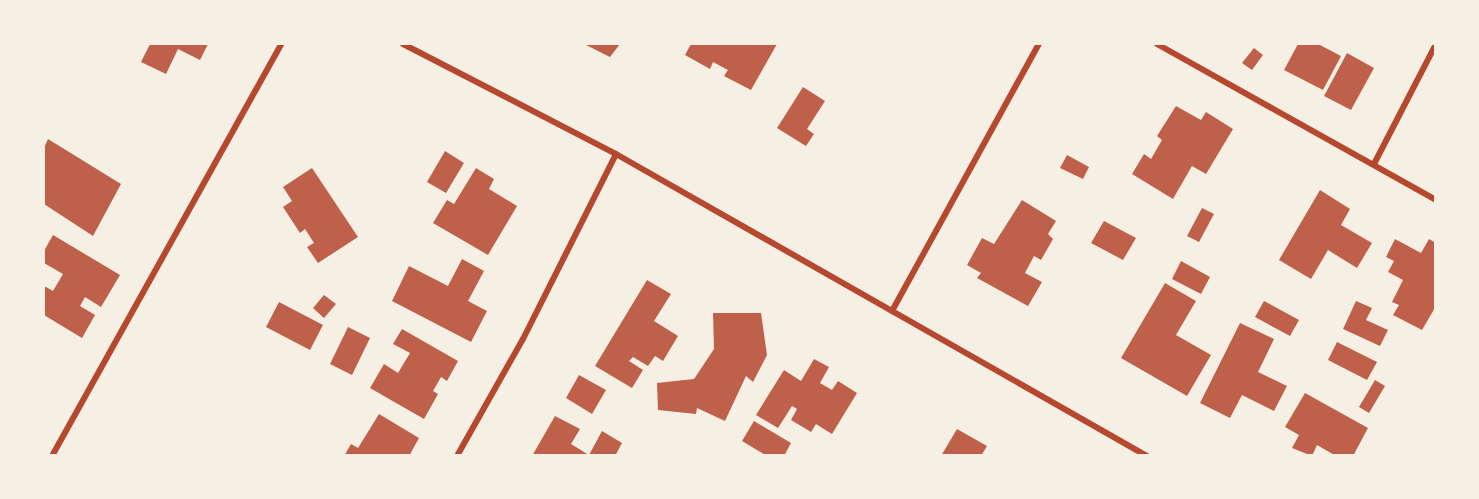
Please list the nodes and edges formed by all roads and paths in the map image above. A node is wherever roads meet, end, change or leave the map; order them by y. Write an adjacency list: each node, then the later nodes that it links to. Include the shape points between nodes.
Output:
1 (281, 44): 10 (street)
2 (403, 44): 6 (street)
3 (1039, 44): 9 (street)
4 (1157, 44): 7 (street)
5 (1436, 44): 7 (street)
6 (616, 154): 9 (street); 11 (street, via 523,339)
7 (1374, 164): 8 (street)
8 (1436, 200)
9 (892, 311): 12 (street)
10 (52, 456)
11 (457, 456)
12 (1147, 456)

